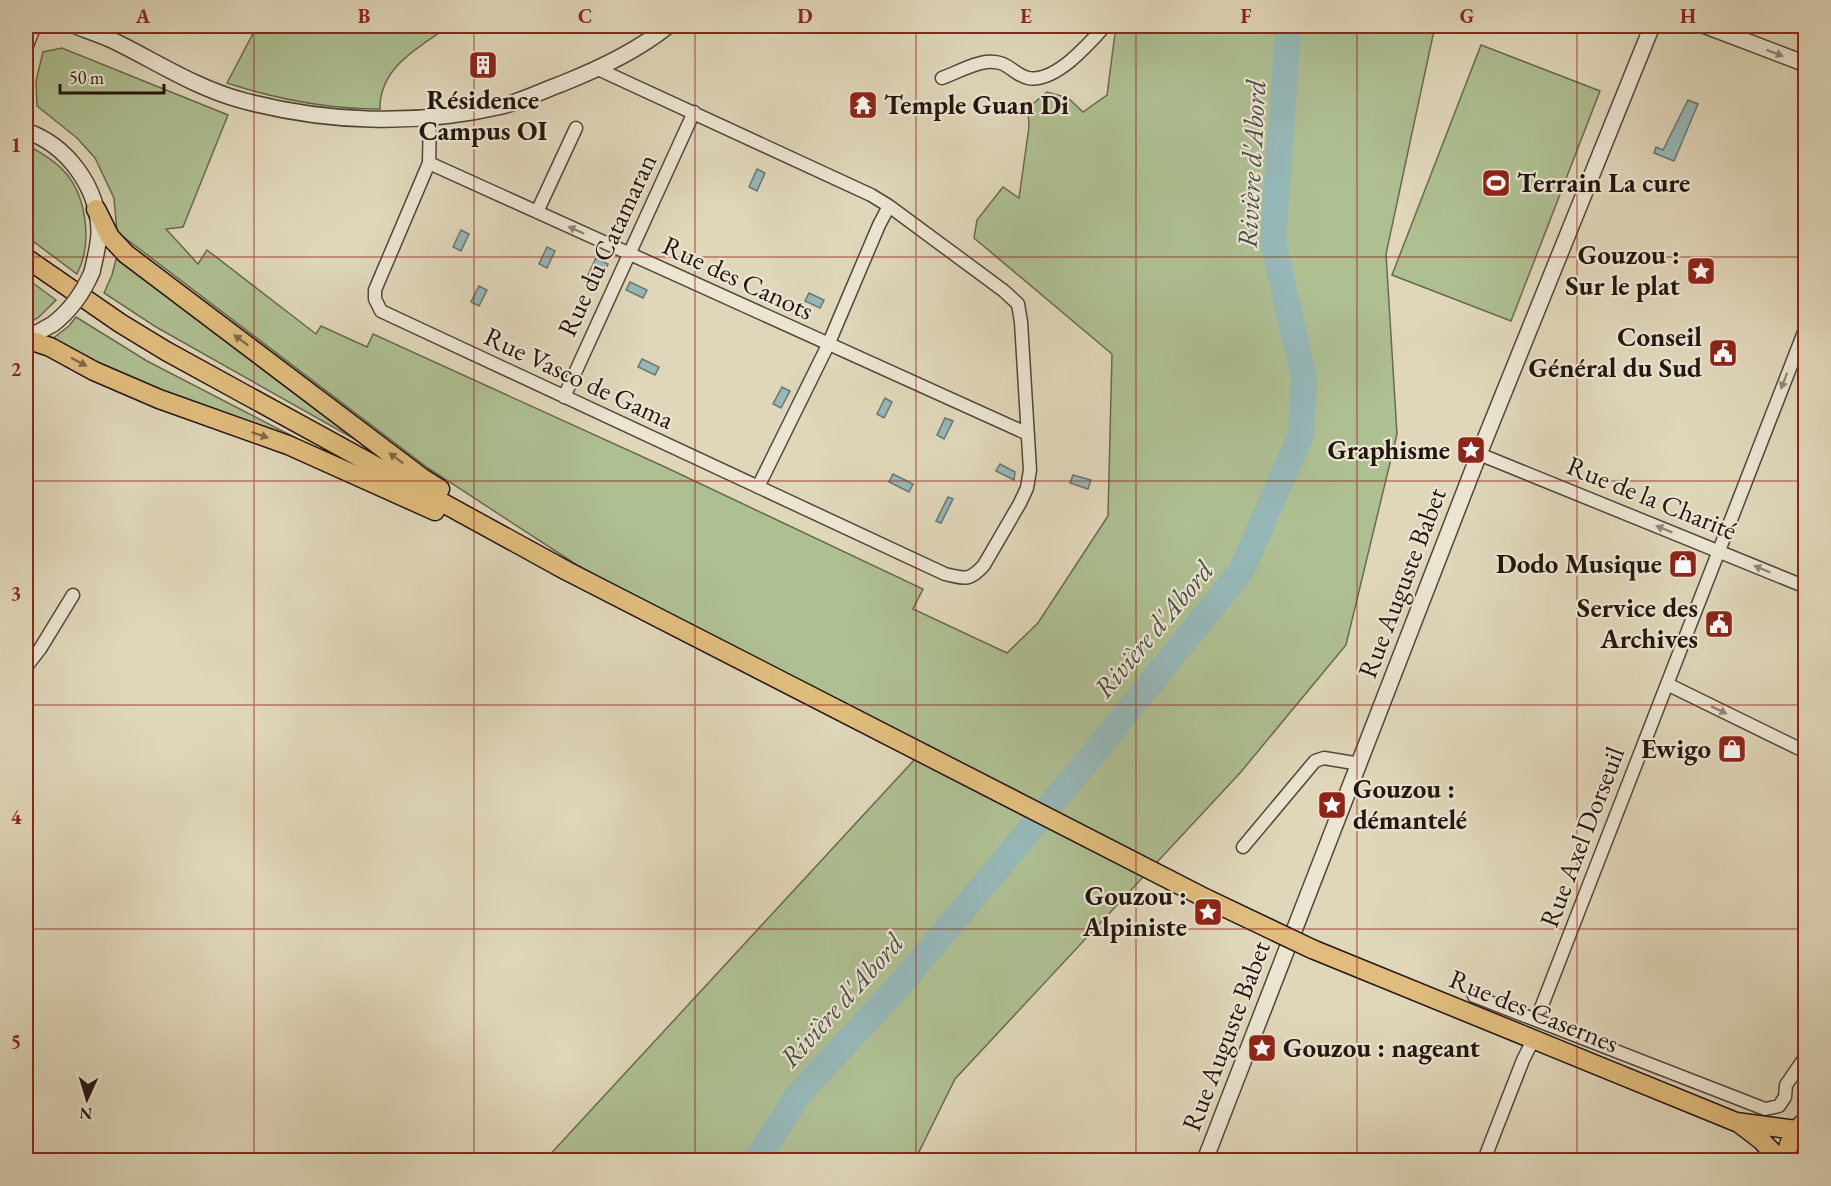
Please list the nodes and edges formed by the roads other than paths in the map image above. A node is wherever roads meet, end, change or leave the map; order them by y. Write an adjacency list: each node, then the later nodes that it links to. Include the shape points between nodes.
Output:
1 (33, 26): 9 (street)
2 (76, 26): 8 (street)
3 (99, 26): 8 (street)
4 (668, 26): 11 (street)
5 (1105, 26): 12 (street, via 1087,47 1052,75 1028,78 1000,63 986,62)
6 (1652, 26): 28 (street, Rue Auguste Babet)
7 (1706, 26): 10 (street, one-way to 10)
8 (114, 41): 14 (street, via 240,100 303,114)
9 (26, 44)
10 (1806, 64)
11 (598, 69): 13 (street); 14 (street, via 503,106)
12 (942, 78)
13 (694, 112): 18 (street); 21 (street, Rue du Catamaran)
14 (430, 118): 17 (street, Rue Vasco de Gama)
15 (27, 128): 19 (street, via 64,155 78,171)
16 (576, 128): 20 (street)
17 (429, 163): 20 (street, Rue des Canots); 26 (street, Rue Vasco de Gama, via 375,290 378,308)
18 (890, 206): 25 (street); 27 (street, via 1018,304)
19 (96, 209): 24 (street, bridge, via 98,249 92,272 74,304 53,324); 31 (main road, one-way to 19, via 421,477 126,254 110,237)
20 (537, 212): 21 (street, Rue des Canots, one-way to 20)
21 (630, 254): 25 (street, Rue des Canots); 26 (street, Rue du Catamaran)
22 (26, 258): 31 (main road, via 166,351)
23 (1806, 327): 30 (street, Rue Axel Dorseuil, one-way to 30)
24 (26, 339): 31 (main road, one-way to 31, via 50,346 159,399 288,445)
25 (828, 345): 27 (street, Rue des Canots); 29 (street)
26 (564, 397): 29 (street, Rue Vasco de Gama)
27 (1028, 434): 29 (street, Rue Vasco de Gama, via 1027,488 984,565 975,576 963,579)
28 (1479, 454): 30 (street, Rue de la Charité, one-way to 28); 37 (street, Rue Auguste Babet)
29 (758, 487)
30 (1718, 551): 32 (street, Rue de la Charité, one-way to 30); 35 (street, Rue Axel Dorseuil)
31 (567, 571): 41 (main road, Rue des Casernes, bridge, via 1207,899 1312,949)
32 (1806, 587)
33 (73, 594): 34 (street)
34 (26, 667)
35 (1667, 684): 36 (street, one-way to 36); 40 (street, Rue Axel Dorseuil)
36 (1806, 752)
37 (1360, 764): 38 (street, via 1324,758 1315,761); 45 (street, Rue Auguste Babet)
38 (1243, 847)
39 (1474, 996): 42 (street, via 1765,1109 1779,1106 1786,1085)
40 (1541, 1008)
41 (1533, 1040): 43 (main road, Rue des Casernes); 46 (street)
42 (1806, 1056)
43 (1736, 1122): 44 (main road); 47 (main road, via 1761,1140)
44 (1801, 1126): 48 (main road, via 1789,1144)
45 (1205, 1161)
46 (1484, 1161)
47 (1780, 1161)
48 (1786, 1161)

